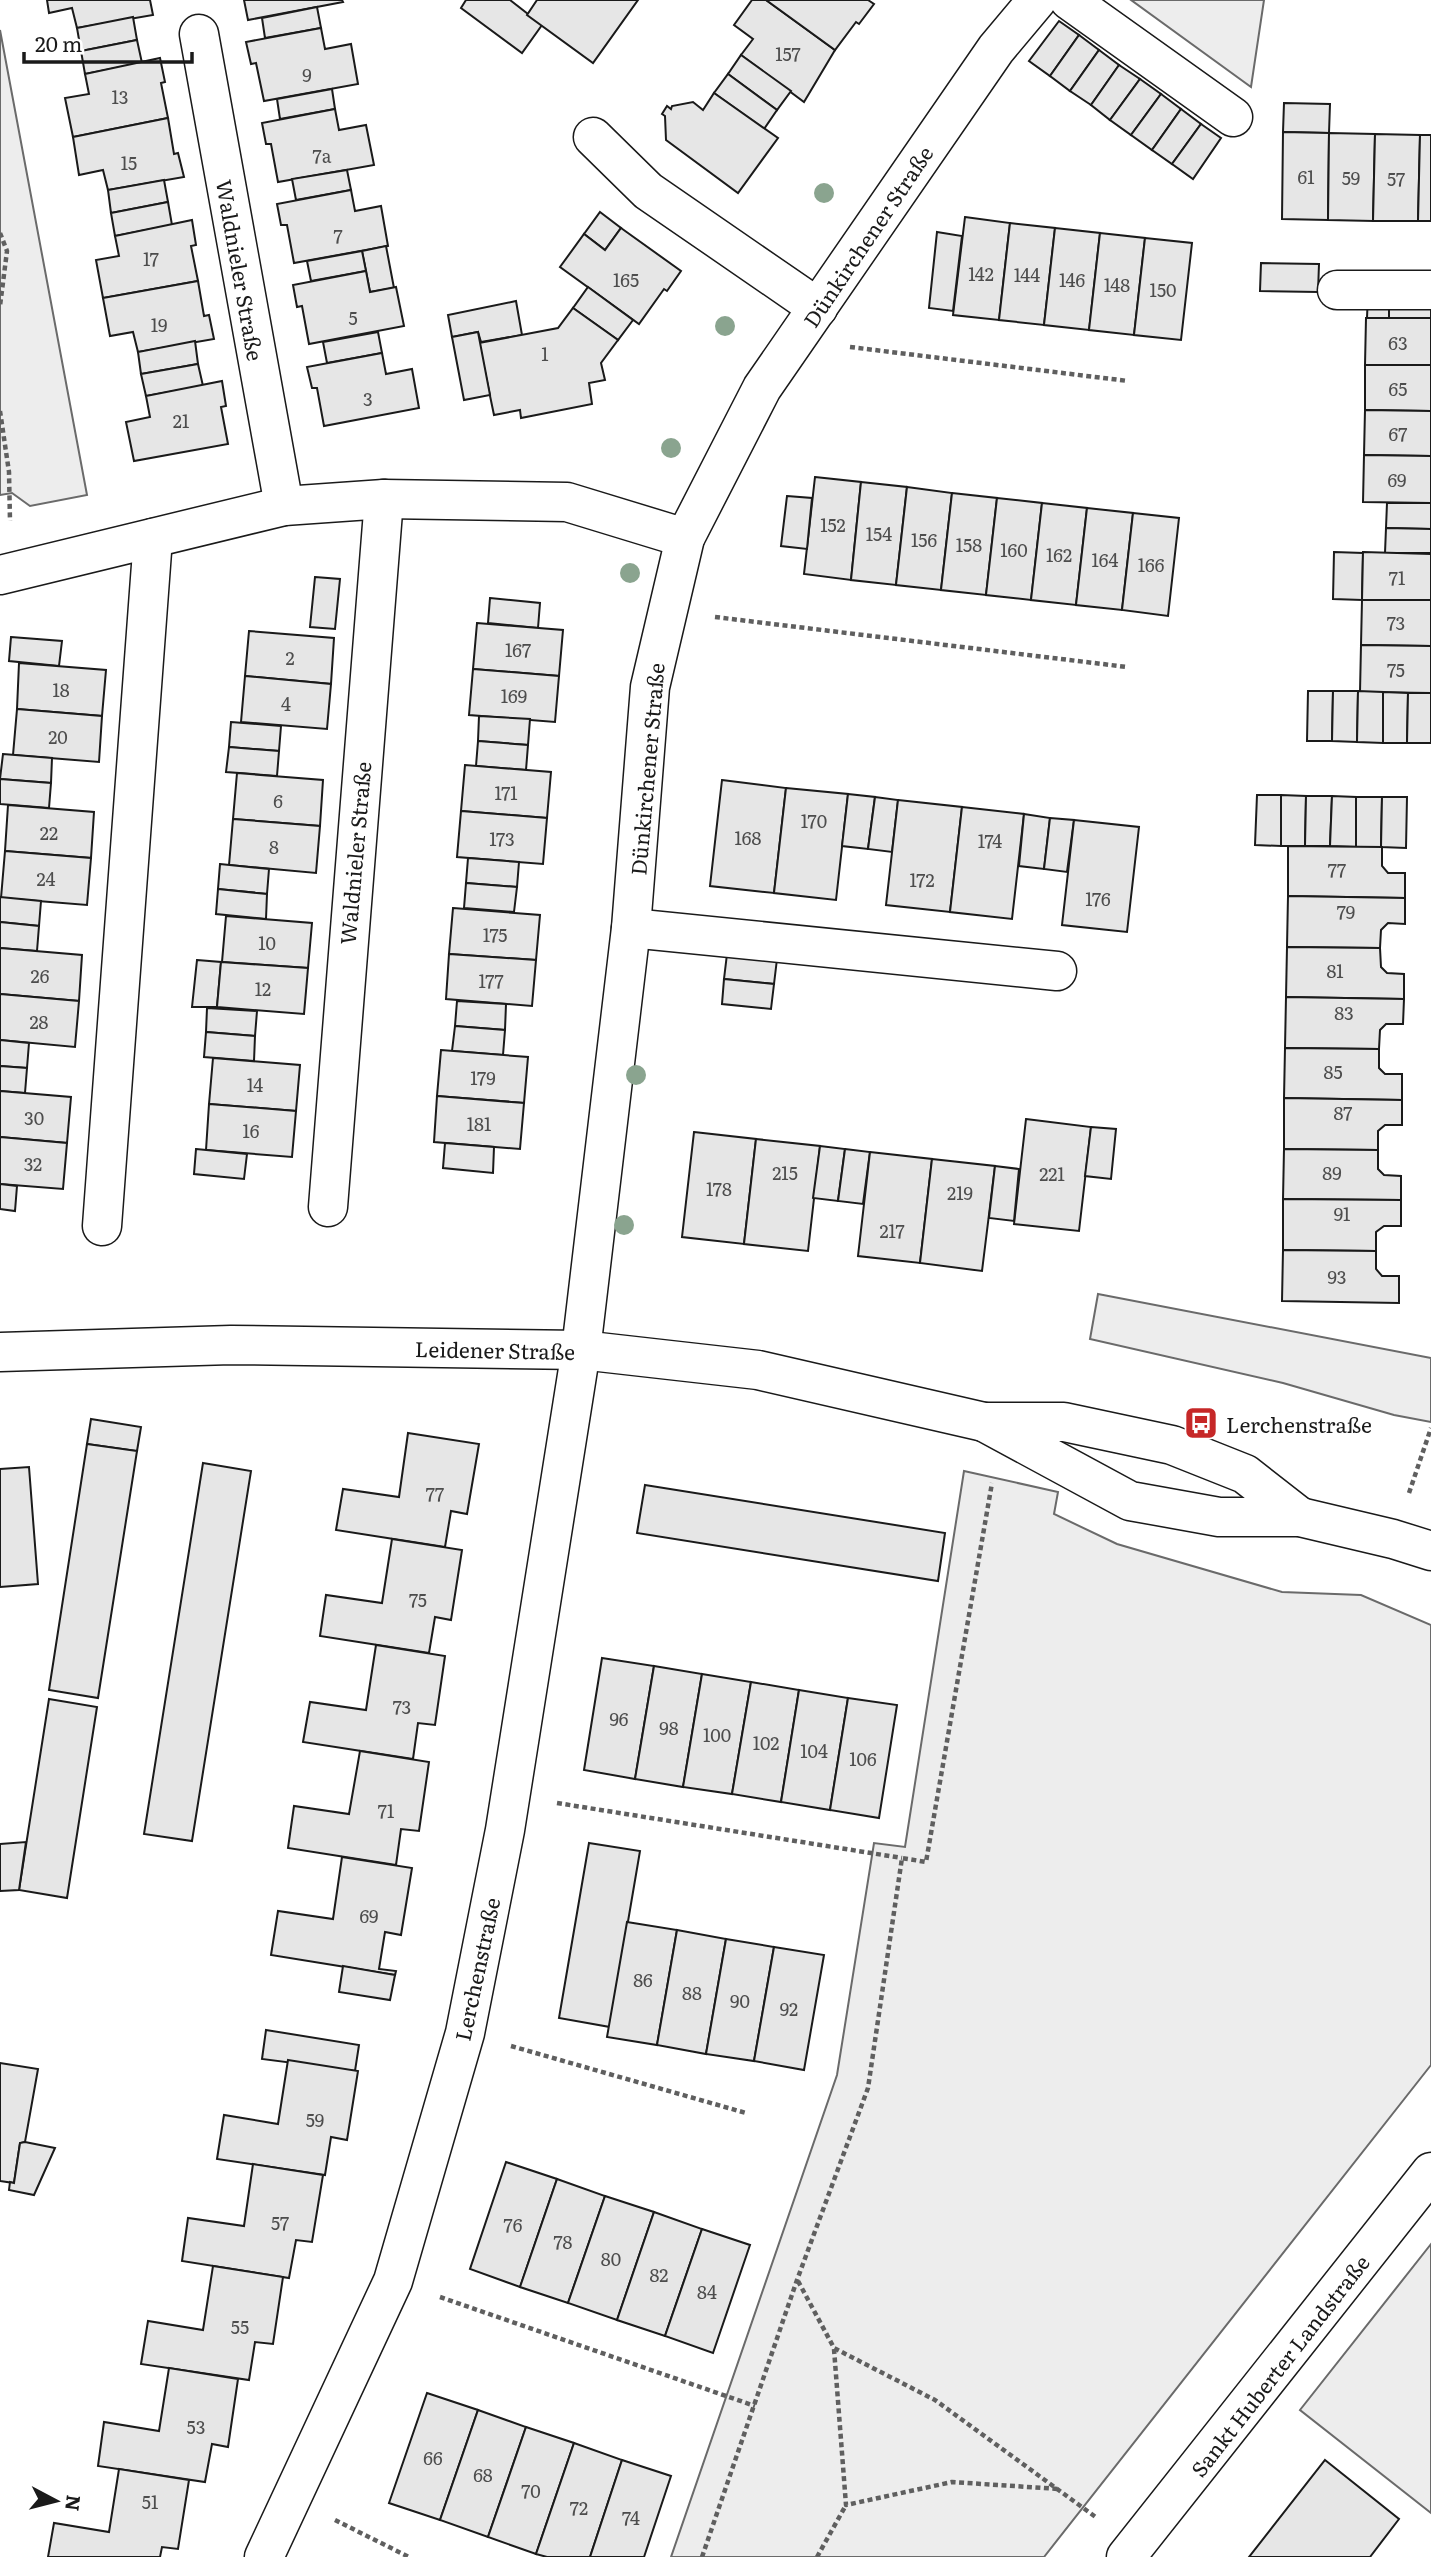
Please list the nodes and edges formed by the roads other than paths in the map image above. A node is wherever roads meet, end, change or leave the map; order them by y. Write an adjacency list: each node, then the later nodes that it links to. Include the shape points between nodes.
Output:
1 (1037, 0): 8 (street, Dünkirchener Straße, via 996,49)
2 (1069, 0): 4 (street)
3 (199, 34): 10 (street, Waldnieler Straße)
4 (1233, 117)
5 (593, 137): 8 (street, via 648,191)
6 (1337, 290): 7 (street)
7 (1431, 290)
8 (818, 308): 12 (street, Dünkirchener Straße, via 762,388)
9 (384, 499): 10 (street); 12 (street, via 567,502); 16 (street, Waldnieler Straße)
10 (284, 506): 11 (street)
11 (153, 538): 13 (street); 17 (street)
12 (685, 538): 14 (street, Dünkirchener Straße, via 650,687)
13 (5, 575)
14 (631, 928): 15 (street); 18 (street, Dünkirchener Straße)
15 (1057, 971)
16 (328, 1207)
17 (102, 1226)
18 (581, 1350): 19 (street, Leidener Straße, via 231,1345); 20 (street, Leidener Straße, via 758,1370); 25 (street, Lerchenstraße, via 510,1795 465,2033 393,2281)
19 (0, 1352)
20 (992, 1428): 21 (street, Leidener Straße, via 1130,1501 1219,1517); 21 (street, Leidener Straße, via 1064,1422 1172,1445 1245,1474)
21 (1300, 1517): 22 (street, Leidener Straße)
22 (1431, 1552)
23 (1431, 2172): 24 (street, Sankt Huberter Landstraße)
24 (1130, 2552)
25 (264, 2557)

